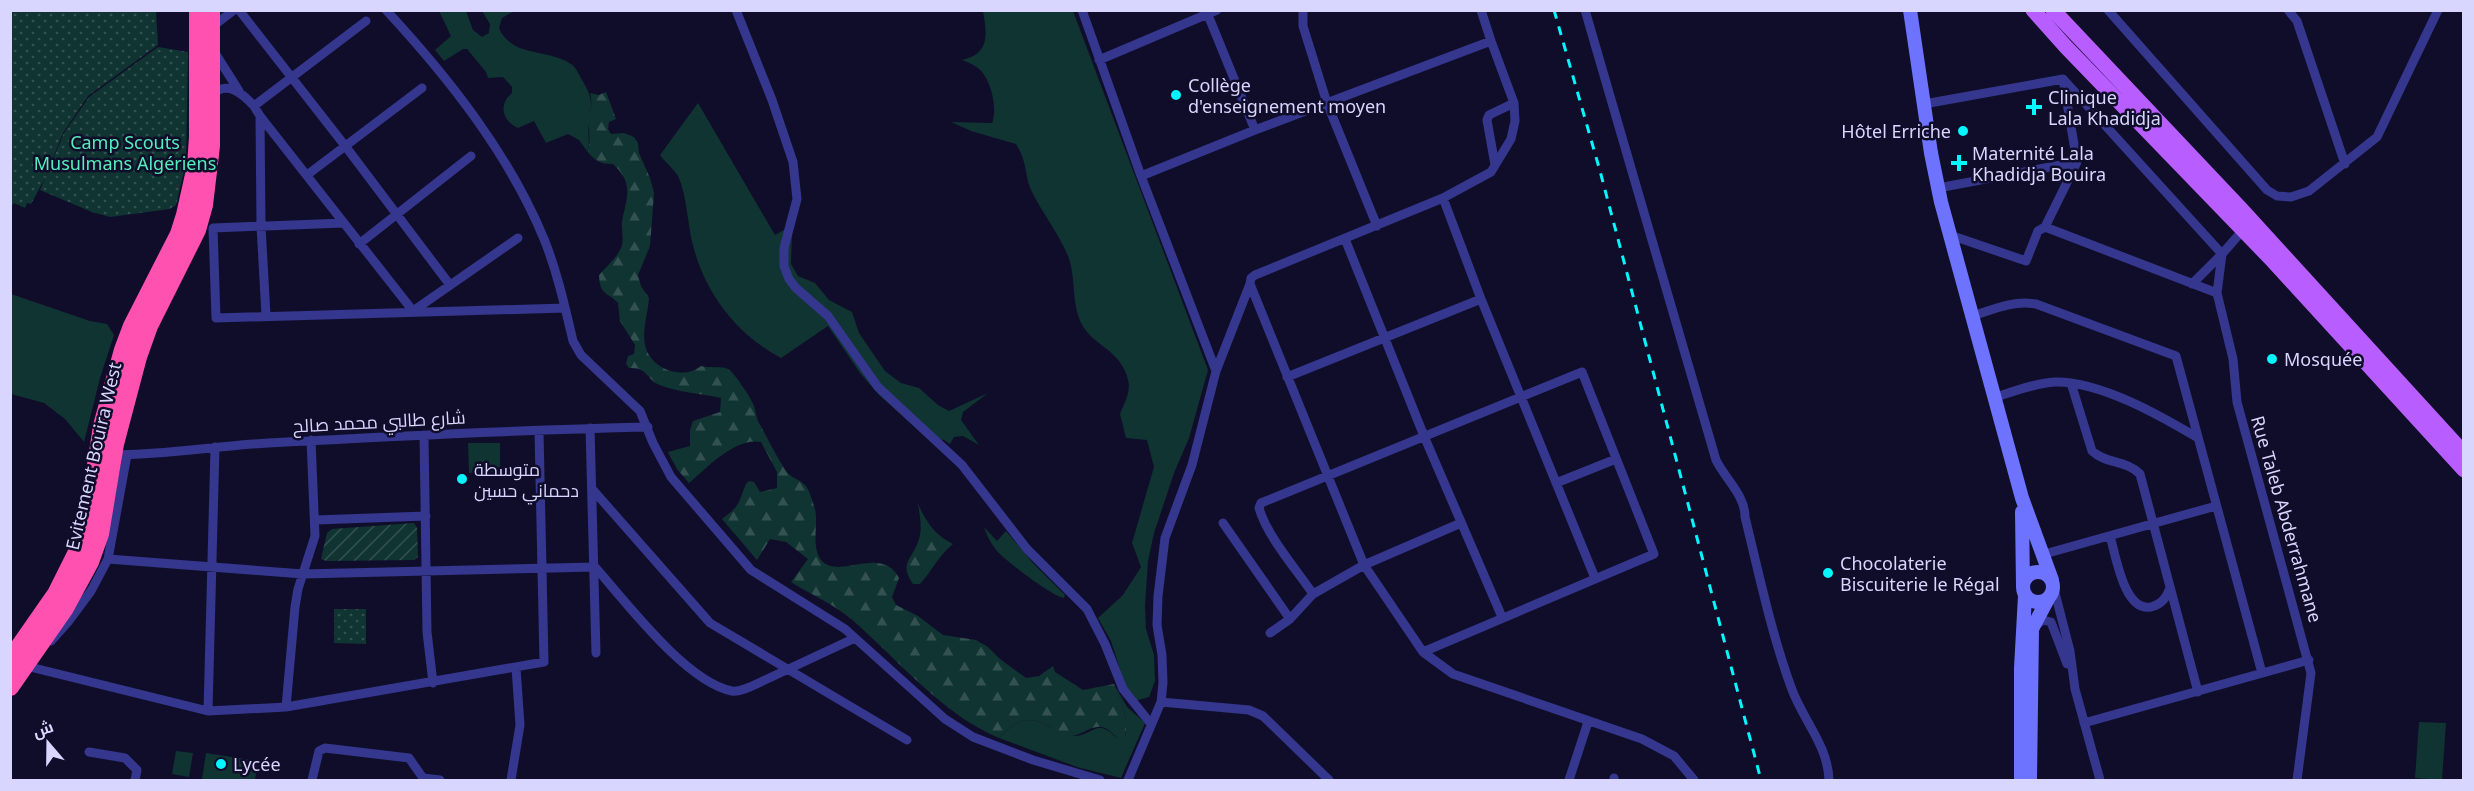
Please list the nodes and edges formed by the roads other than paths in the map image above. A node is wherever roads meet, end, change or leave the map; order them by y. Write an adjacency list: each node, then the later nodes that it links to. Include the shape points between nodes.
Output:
1 (198, 10): 114 (highway, Evitement Bouira West, via 198,137 185,215 123,350 102,426 87,524 74,561)
2 (234, 10): 18 (street)
3 (238, 10): 21 (street)
4 (386, 10): 57 (street, via 442,74 502,158 544,240)
5 (736, 10): 127 (street, via 793,162 797,199 784,248 789,279 828,316 878,387 962,465 1027,549 1087,609 1123,689)
6 (1082, 10): 20 (street)
7 (1303, 10): 26 (street, via 1303,26)
8 (1481, 10): 19 (street)
9 (1585, 10): 140 (street, via 1716,460 1745,508 1772,627 1791,688 1824,753)
10 (1910, 10): 28 (main road)
11 (2033, 10): 46 (main road)
12 (2053, 10): 75 (main road)
13 (2288, 10): 35 (street, via 2297,21)
14 (2438, 10): 35 (street, via 2378,137)
15 (2111, 12): 35 (street, via 2267,190 2291,197 2309,191)
16 (1212, 13): 20 (street); 31 (street)
17 (366, 21): 21 (street)
18 (211, 28): 24 (street, via 216,57); 25 (highway, Evitement Bouira West)
19 (1491, 41): 26 (street); 27 (street)
20 (1100, 60): 38 (street)
21 (292, 77): 29 (street); 32 (street)
22 (2063, 79): 28 (street); 34 (street); 51 (street)
23 (422, 88): 32 (street)
24 (240, 91): 25 (street, via 222,88); 29 (street)
25 (212, 95): 76 (highway, Evitement Bouira West, via 210,169 204,205 197,230 148,326 126,396)
26 (1327, 103): 31 (street); 44 (street)
27 (1514, 103): 36 (street, via 1511,139); 36 (street, via 1488,115)
28 (1924, 104): 39 (main road)
29 (254, 106): 30 (street)
30 (260, 116): 37 (street); 43 (street)
31 (1256, 130): 38 (street)
32 (346, 147): 37 (street); 41 (street)
33 (471, 156): 41 (street)
34 (2077, 162): 39 (street); 45 (street)
35 (2345, 164)
36 (1495, 165): 40 (street, via 1480,180)
37 (307, 175): 42 (street)
38 (1141, 176): 62 (street)
39 (1938, 188): 47 (main road)
40 (1443, 198): 44 (street); 56 (street)
41 (395, 214): 50 (street); 54 (street)
42 (342, 223): 43 (street); 50 (street)
43 (261, 226): 59 (street); 59 (street, via 213,228 216,318)
44 (1377, 226): 49 (street)
45 (2044, 227): 47 (street, via 2038,231 2026,261); 53 (street)
46 (2243, 230): 51 (street); 78 (main road)
47 (1950, 235): 60 (main road)
48 (518, 238): 54 (street)
49 (1345, 238): 52 (street, via 1255,275); 61 (street)
50 (359, 244): 58 (street)
51 (2222, 254): 53 (street); 55 (street)
52 (1250, 284): 62 (street); 63 (street)
53 (2192, 284): 55 (street)
54 (450, 285): 58 (street)
55 (2217, 293): 113 (street, Rue Taleb Abderrahmane, via 2234,358 2237,402)
56 (1481, 299): 61 (street); 65 (street)
57 (565, 308): 58 (street); 67 (street, via 573,341 581,355 633,403)
58 (413, 311): 59 (street)
59 (266, 315)
60 (1973, 315): 66 (main road); 72 (street, via 2009,304 2036,304 2176,356)
61 (1384, 337): 63 (street); 71 (street)
62 (1216, 371): 122 (street, via 1192,465 1165,538 1157,625 1162,656)
63 (1287, 377): 79 (street)
64 (2071, 383): 66 (street, via 2047,383); 72 (street, via 2132,402); 88 (street, via 2092,451 2098,457 2133,467 2140,474)
65 (1521, 397): 71 (street); 77 (street, via 1582,372); 80 (street)
66 (1996, 397): 82 (main road)
67 (648, 427): 68 (street, شارع طالبي محمد صالح); 109 (street, via 671,477 751,570)
68 (590, 428): 69 (street, شارع طالبي محمد صالح); 81 (street)
69 (539, 431): 70 (street, شارع طالبي محمد صالح); 95 (street)
70 (424, 435): 73 (street, شارع طالبي محمد صالح); 84 (street)
71 (1424, 436): 79 (street); 87 (street)
72 (2198, 438): 83 (street)
73 (311, 440): 74 (street, شارع طالبي محمد صالح); 85 (street)
74 (215, 447): 76 (street, شارع طالبي محمد صالح); 92 (street)
75 (2463, 453)
76 (120, 455): 91 (street); 110 (highway, Evitement Bouira West, via 90,562)
77 (1616, 459): 80 (street); 98 (street, via 1654,554)
78 (2463, 470)
79 (1327, 477): 93 (street); 101 (street, via 1259,507 1270,532)
80 (1556, 483): 98 (street)
81 (593, 490): 94 (street); 116 (street, via 710,623)
82 (2022, 498): 90 (main road); 102 (main road)
83 (2216, 506): 88 (street); 117 (street)
84 (426, 516): 85 (street); 96 (street)
85 (316, 520): 97 (street)
86 (1223, 523): 105 (street)
87 (1461, 523): 93 (street); 104 (street)
88 (2153, 523): 89 (street); 100 (street)
89 (2110, 536): 90 (street); 100 (street, via 2129,598 2137,606 2157,605)
90 (2041, 555): 99 (main road)
91 (108, 559): 92 (street); 110 (street, via 69,622 50,643)
92 (210, 566): 97 (street); 124 (street)
93 (1364, 566): 101 (street); 111 (street)
94 (595, 567): 95 (street); 112 (street); 116 (street, via 671,652 706,679 740,691)
95 (540, 569): 96 (street); 115 (street, via 544,662)
96 (426, 571): 97 (street); 118 (street)
97 (303, 574): 123 (street, via 295,607)
98 (1595, 578): 104 (street)
99 (2052, 582): 102 (main road, via 2044,573 2034,572 2026,578); 103 (main road, via 2052,595); 120 (street, via 2070,651)
100 (2170, 588): 121 (street)
101 (1313, 594): 105 (street)
102 (2026, 594): 103 (main road); 141 (main road, via 2021,668)
103 (2044, 604): 106 (street); 107 (main road)
104 (1502, 617): 111 (street)
105 (1290, 619): 108 (street)
106 (2051, 622): 107 (street, via 2043,620); 120 (street)
107 (2032, 629): 142 (main road)
108 (1270, 633)
109 (855, 638): 116 (street); 135 (street, via 945,719 973,736 1033,760)
110 (36, 650): 114 (highway, Evitement Bouira West)
111 (1423, 652): 125 (street, via 1453,674)
112 (596, 653)
113 (2309, 660): 117 (street); 144 (street, Rue Taleb Abderrahmane, via 2311,683)
114 (18, 663): 119 (highway, Evitement Bouira West); 124 (street)
115 (516, 668): 118 (street); 134 (street, via 520,725)
116 (789, 669): 128 (street)
117 (2262, 673): 121 (street)
118 (433, 683): 123 (street)
119 (10, 687)
120 (2075, 689): 126 (street)
121 (2198, 692): 126 (street)
122 (1161, 702): 127 (street); 137 (street, via 1250,710 1263,717)
123 (286, 707): 124 (street)
124 (208, 711)
125 (1588, 722): 138 (street); 139 (street, via 1642,739 1674,756)
126 (2084, 723): 143 (street)
127 (1152, 724): 136 (street)
128 (908, 740)
129 (89, 752): 131 (street, via 125,759 137,770)
130 (422, 779): 132 (street, via 409,758 325,748 318,752); 133 (street)
131 (135, 780)
132 (312, 780)
133 (440, 780)
134 (511, 780)
135 (1100, 780)
136 (1128, 780)
137 (1329, 780)
138 (1569, 780)
139 (1694, 780)
140 (1829, 780)
141 (2021, 780)
142 (2030, 780)
143 (2100, 780)
144 (2297, 780)

